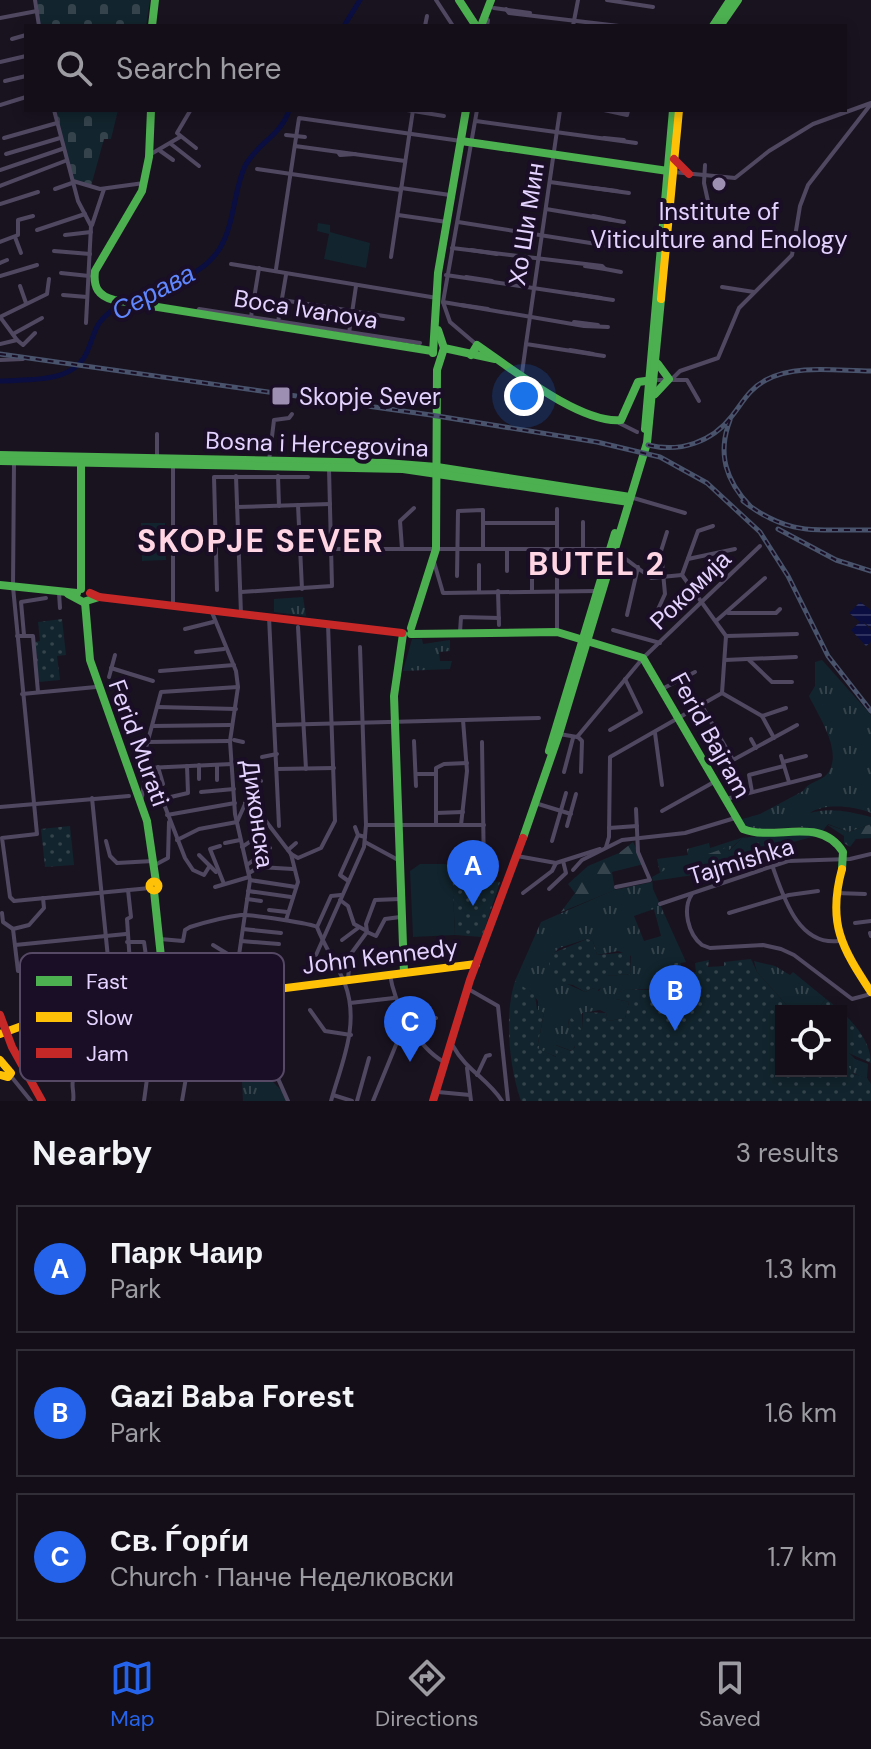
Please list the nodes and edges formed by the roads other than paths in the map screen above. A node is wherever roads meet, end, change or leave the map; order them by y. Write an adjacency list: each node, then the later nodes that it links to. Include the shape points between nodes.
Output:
1 (35, 0): 11 (street)
2 (155, 0): 17 (street)
3 (436, 0): 19 (street)
4 (459, 0): 15 (street)
5 (578, 0): 14 (street)
6 (607, 0): 10 (street)
7 (730, 0): 22 (street)
8 (738, 0): 23 (street)
9 (492, 4): 14 (street); 15 (street)
10 (653, 7)
11 (37, 11): 13 (street); 16 (street)
12 (427, 16): 18 (street)
13 (0, 18)
14 (574, 19): 20 (street); 21 (street)
15 (483, 23)
16 (39, 24)
17 (152, 24)
18 (425, 24)
19 (452, 24)
20 (573, 24)
21 (606, 24)
22 (714, 24)
23 (721, 24)
24 (24, 36): 25 (street)
25 (12, 39)
26 (24, 56): 27 (street)
27 (0, 62)
28 (24, 76): 29 (street)
29 (5, 81)
30 (24, 98): 32 (street)
31 (871, 104): 76 (street, via 813,124 735,178); 127 (street, via 808,185 792,255)
32 (0, 105)
33 (54, 112): 45 (street)
34 (151, 112): 61 (street)
35 (189, 112): 50 (street, via 177,133)
36 (413, 112): 47 (street)
37 (423, 112): 43 (street)
38 (466, 112): 54 (street)
39 (477, 112): 44 (street)
40 (560, 112): 46 (street, Хо Ши Мин)
41 (673, 112): 64 (street)
42 (679, 112): 64 (street)
43 (444, 116)
44 (476, 121): 46 (street); 55 (street)
45 (57, 123): 52 (street); 53 (street)
46 (558, 132): 56 (street); 63 (street, Хо Ши Мин)
47 (410, 134): 49 (street, via 299,118); 54 (street); 67 (street)
48 (286, 135): 49 (street)
49 (297, 136): 51 (street); 58 (street)
50 (181, 137): 57 (street); 59 (street)
51 (305, 137)
52 (4, 138)
53 (60, 138): 60 (street); 62 (street)
54 (461, 141): 55 (street); 87 (street)
55 (474, 143): 63 (street); 95 (street)
56 (636, 143)
57 (171, 144): 61 (street); 69 (street)
58 (295, 146): 67 (street); 74 (street)
59 (196, 148)
60 (62, 149): 66 (street); 72 (street)
61 (155, 152): 65 (street); 79 (street)
62 (6, 154)
63 (555, 154): 70 (street); 78 (street, Хо Ши Мин)
64 (671, 158): 70 (street, via 659,167); 73 (street); 75 (street)
65 (173, 160)
66 (65, 161): 77 (street); 81 (street)
67 (405, 162): 84 (street)
68 (705, 165): 76 (street)
69 (199, 166)
70 (642, 168): 73 (street); 80 (street, via 659,174)
71 (257, 169): 74 (street)
72 (0, 170)
73 (670, 172): 75 (street); 80 (street)
74 (291, 174): 84 (street); 115 (street)
75 (689, 174): 76 (street); 80 (street)
76 (703, 176): 90 (street, via 709,206)
77 (72, 182): 82 (street); 83 (street); 91 (street)
78 (550, 182): 86 (street); 89 (street, Хо Ши Мин)
79 (144, 183): 83 (street); 122 (street)
80 (668, 185): 158 (street)
81 (0, 186)
82 (55, 189)
83 (104, 189): 97 (street)
84 (401, 189): 87 (street); 92 (street)
85 (38, 192): 88 (street)
86 (629, 193)
87 (452, 195): 94 (street)
88 (0, 204)
89 (546, 209): 96 (street); 100 (street, Хо Ши Мин)
90 (734, 209)
91 (85, 214): 97 (street); 98 (street)
92 (398, 215): 94 (street); 108 (street)
93 (33, 216): 101 (street, via 17,220)
94 (447, 222): 131 (street)
95 (458, 222): 100 (street); 103 (street)
96 (624, 222)
97 (91, 229): 99 (street); 107 (street)
98 (37, 230)
99 (65, 235)
100 (542, 236): 104 (street); 110 (street, Хо Ши Мин)
101 (15, 237): 102 (street); 106 (street)
102 (0, 242)
103 (452, 248): 110 (street); 119 (street)
104 (622, 248)
105 (54, 251): 107 (street)
106 (21, 253)
107 (90, 254): 122 (street)
108 (391, 257)
109 (7, 260): 111 (street)
110 (538, 260): 116 (street); 126 (street, Хо Ши Мин)
111 (0, 263)
112 (231, 264): 114 (street)
113 (37, 265): 120 (street)
114 (259, 268): 115 (street); 138 (street)
115 (276, 269): 118 (street)
116 (621, 272)
117 (61, 273): 122 (street)
118 (286, 275): 124 (street); 130 (street)
119 (446, 275): 126 (street); 131 (street)
120 (0, 276)
121 (49, 279): 133 (street, via 47,294)
122 (90, 280): 129 (street); 138 (street, Boca Ivanova, via 100,295 114,300)
123 (20, 286): 133 (street)
124 (356, 286): 131 (street); 134 (street)
125 (722, 287): 127 (street)
126 (534, 288): 132 (street); 135 (street, Хо Ши Мин)
127 (754, 292): 160 (street, via 738,310 716,360)
128 (63, 295): 129 (street)
129 (87, 297): 141 (street)
130 (282, 300): 134 (street); 140 (street)
131 (440, 300): 135 (street); 151 (street, via 450,322); 152 (street)
132 (613, 300)
133 (26, 304): 136 (street)
134 (352, 311): 139 (street); 145 (street)
135 (531, 316): 142 (street); 149 (street, Хо Ши Мин)
136 (0, 317): 146 (street)
137 (42, 318): 146 (street)
138 (251, 319): 140 (street); 143 (street, Boca Ivanova)
139 (403, 319)
140 (278, 322): 143 (street)
141 (86, 323)
142 (608, 327)
143 (326, 331): 145 (street); 150 (street, Boca Ivanova)
144 (35, 333): 147 (street, via 25,344)
145 (349, 333): 150 (street)
146 (13, 334): 147 (street)
147 (17, 340): 148 (street)
148 (0, 344)
149 (526, 344): 154 (street); 159 (street, Хо Ши Мин)
150 (420, 345): 152 (street, Boca Ivanova)
151 (477, 345): 153 (street); 157 (street)
152 (437, 349): 153 (street, Boca Ivanova); 169 (street)
153 (466, 354): 157 (street, Boca Ivanova)
154 (604, 356)
155 (23, 359): 156 (street)
156 (0, 360)
157 (501, 360): 159 (street)
158 (654, 362): 160 (street); 161 (street); 162 (street)
159 (522, 373): 166 (street, via 592,417)
160 (670, 379): 161 (street); 163 (street); 164 (street, via 687,380)
161 (653, 380): 162 (street); 163 (street)
162 (638, 382): 163 (street); 166 (street)
163 (650, 399): 187 (street); 190 (street, via 647,443)
164 (699, 401)
165 (292, 414): 173 (street, via 274,420)
166 (619, 423): 167 (street)
167 (637, 432)
168 (157, 434): 171 (street)
169 (437, 440): 180 (street, via 433,458); 181 (street); 182 (street, via 441,460)
170 (0, 455): 175 (street, Bosna i Hercegovina)
171 (157, 460): 173 (street, Bosna i Hercegovina); 175 (street, Bosna i Hercegovina)
172 (0, 461): 174 (street, Bosna i Hercegovina)
173 (269, 461): 180 (street, Bosna i Hercegovina)
174 (14, 462): 176 (street, Bosna i Hercegovina); 227 (street)
175 (81, 462): 176 (street, Bosna i Hercegovina); 177 (street, Bosna i Hercegovina); 186 (street, Ferid Murati)
176 (65, 464): 186 (street)
177 (97, 465): 178 (street, Bosna i Hercegovina); 186 (street)
178 (173, 466): 179 (street, Bosna i Hercegovina); 240 (street)
179 (329, 468): 180 (street, Bosna i Hercegovina); 191 (street)
180 (420, 468): 181 (street, Bosna i Hercegovina); 188 (street)
181 (437, 470): 182 (street, Bosna i Hercegovina); 188 (street)
182 (457, 473): 188 (street); 189 (street, Bosna i Hercegovina)
183 (236, 476): 184 (street); 194 (street); 229 (street, via 214,479)
184 (278, 476): 185 (street); 193 (street)
185 (308, 477)
186 (81, 480): 237 (street, Ferid Murati)
187 (630, 483): 189 (street); 190 (street)
188 (437, 490): 207 (street)
189 (611, 497): 190 (street, Bosna i Hercegovina); 198 (street)
190 (628, 499): 197 (street); 198 (street)
191 (330, 504): 192 (street); 205 (street)
192 (298, 505): 193 (street); 228 (street)
193 (279, 506): 194 (street)
194 (237, 507): 234 (street)
195 (414, 508): 206 (street, via 400,521)
196 (557, 509): 201 (street)
197 (685, 513)
198 (623, 515): 214 (street)
199 (583, 522): 212 (street)
200 (483, 523): 201 (street); 208 (street, via 481,508 458,511); 209 (street)
201 (557, 523): 211 (street)
202 (713, 526): 215 (street, via 698,531)
203 (667, 532): 224 (street, via 661,551)
204 (760, 546): 239 (street, Рокомија)
205 (332, 549): 206 (street); 228 (street, via 332,586)
206 (402, 549): 207 (street)
207 (436, 549): 208 (street); 216 (street)
208 (457, 549): 209 (street); 223 (street)
209 (483, 549): 210 (street)
210 (507, 549): 211 (street); 219 (street)
211 (557, 549): 212 (street); 231 (street)
212 (583, 549): 214 (street); 221 (street)
213 (735, 549): 215 (street)
214 (612, 550): 218 (street); 233 (street); 264 (street)
215 (688, 559): 222 (street)
216 (434, 561): 235 (street, via 443,593); 257 (street)
217 (479, 565): 235 (street)
218 (638, 567): 224 (street, via 651,578); 246 (street)
219 (507, 571)
220 (532, 572): 230 (street)
221 (583, 575)
222 (682, 575): 224 (street); 239 (street)
223 (457, 576)
224 (663, 577): 249 (street, via 665,594)
225 (765, 578): 244 (street)
226 (0, 585): 227 (street)
227 (13, 587): 236 (street); 262 (street)
228 (302, 589): 234 (street)
229 (217, 590)
230 (532, 590): 231 (street); 232 (street)
231 (557, 590): 233 (street); 258 (street)
232 (498, 591): 235 (street); 248 (street)
233 (596, 591): 264 (street)
234 (241, 592): 245 (street)
235 (479, 592)
236 (63, 593): 237 (street); 241 (street)
237 (83, 594): 240 (street, Ferid Bajram); 282 (street, Ferid Murati)
238 (46, 598): 261 (street, via 21,602)
239 (702, 603): 250 (street); 265 (street, Рокомија)
240 (173, 606): 243 (street, Ferid Bajram)
241 (60, 608)
242 (780, 609): 244 (street)
243 (211, 610): 245 (street, Ferid Bajram); 251 (street, Дижонска)
244 (726, 613): 250 (street)
245 (241, 614): 247 (street, Ferid Bajram)
246 (627, 615)
247 (269, 617): 252 (street, Ferid Bajram); 301 (street)
248 (499, 618): 253 (street); 259 (street, via 460,618)
249 (654, 618)
250 (716, 621): 263 (street)
251 (214, 622): 255 (street); 267 (street, Дижонска)
252 (328, 623): 257 (street, Ferid Bajram); 299 (street)
253 (499, 625)
254 (298, 627): 298 (street)
255 (185, 629)
256 (613, 630): 265 (street)
257 (407, 631): 259 (street, Ferid Bajram); 296 (street, via 395,672)
258 (557, 632): 259 (street, Ferid Bajram); 264 (street, Ferid Bajram)
259 (460, 633)
260 (797, 634): 263 (street)
261 (24, 635): 262 (street); 285 (street, via 33,636)
262 (17, 636): 287 (street)
263 (726, 636): 272 (street)
264 (585, 640): 271 (street, Ferid Bajram); 306 (street); 344 (street)
265 (660, 643): 271 (street, Рокомија)
266 (360, 647): 297 (street)
267 (224, 649): 268 (street); 274 (street, Дижонска)
268 (196, 652)
269 (115, 655): 275 (street)
270 (796, 657): 273 (street)
271 (643, 658): 279 (street, Рокомија); 284 (street, Ferid Bajram)
272 (725, 660): 273 (street); 286 (street)
273 (749, 660): 281 (street, via 772,682)
274 (234, 665): 276 (street); 283 (street, Дижонска)
275 (111, 668): 278 (street); 280 (street)
276 (160, 671)
277 (695, 672): 284 (street)
278 (109, 677)
279 (625, 679): 304 (street, via 641,711); 307 (street, Рокомија)
280 (153, 681)
281 (792, 682)
282 (96, 687): 285 (street); 353 (street, Ferid Murati)
283 (238, 687): 289 (street, via 161,692); 291 (street, Дижонска)
284 (662, 689): 295 (street, Ferid Bajram)
285 (38, 692): 287 (street)
286 (722, 693): 288 (street); 292 (street)
287 (22, 694): 356 (street)
288 (702, 706): 295 (street); 315 (street, via 733,760)
289 (158, 707): 291 (street); 303 (street)
290 (786, 708): 292 (street)
291 (236, 709): 300 (street, Дижонска)
292 (762, 716): 308 (street)
293 (539, 718): 294 (street)
294 (463, 719): 296 (street); 320 (street)
295 (679, 719): 305 (street); 338 (street, Ferid Bajram)
296 (394, 720): 297 (street); 372 (street)
297 (363, 722): 299 (street); 367 (street)
298 (304, 723): 299 (street); 301 (street); 329 (street)
299 (332, 723): 327 (street)
300 (231, 725): 303 (street); 310 (street, Дижонска)
301 (276, 725): 316 (street)
302 (797, 725): 308 (street)
303 (153, 726): 312 (street)
304 (610, 730)
305 (655, 733): 341 (street); 376 (street, via 609,759)
306 (559, 734): 307 (street); 344 (street)
307 (575, 737): 330 (street); 331 (street, via 582,741)
308 (774, 738): 315 (street)
309 (751, 739): 315 (street)
310 (232, 740): 312 (street); 313 (street); 321 (street, Дижонска)
311 (414, 741): 332 (street)
312 (147, 742): 326 (street)
313 (243, 742)
314 (482, 742): 370 (street)
315 (756, 748)
316 (277, 754): 318 (street); 328 (street)
317 (806, 756): 319 (street)
318 (262, 757)
319 (783, 761): 339 (street); 346 (street, via 749,775)
320 (467, 763): 333 (street, via 440,765); 361 (street)
321 (232, 764): 323 (street); 343 (street, Дижонска)
322 (199, 765): 323 (street); 324 (street); 335 (street)
323 (217, 765): 336 (street)
324 (187, 766): 325 (street); 364 (street, via 188,793 162,799)
325 (158, 767): 326 (street); 340 (street)
326 (146, 768): 353 (street)
327 (334, 768): 329 (street); 389 (street, via 334,826 321,848 298,858)
328 (277, 769): 329 (street); 371 (street)
329 (306, 769)
330 (564, 772)
331 (581, 772)
332 (416, 774): 333 (street); 342 (street)
333 (435, 774): 362 (street)
334 (820, 775): 339 (street)
335 (199, 779)
336 (217, 780)
337 (261, 781): 355 (street)
338 (714, 782): 351 (street, Ferid Bajram); 360 (street)
339 (789, 782): 346 (street)
340 (163, 784)
341 (662, 785)
342 (416, 786)
343 (234, 789): 345 (street); 354 (street, Дижонска)
344 (537, 791): 352 (street)
345 (201, 792)
346 (752, 792): 351 (street)
347 (566, 793): 359 (street)
348 (576, 794): 363 (street)
349 (129, 796): 350 (street)
350 (92, 798): 356 (street); 416 (street)
351 (724, 799): 365 (street, Ferid Bajram)
352 (534, 802): 359 (street); 392 (street)
353 (141, 803): 397 (street, Ferid Murati)
354 (235, 803): 364 (street); 366 (street, Дижонска)
355 (245, 803): 366 (street); 389 (street)
356 (34, 804): 357 (street); 423 (street, via 37,834 2,838 11,900)
357 (0, 807)
358 (636, 809): 374 (street)
359 (561, 811): 363 (street); 384 (street)
360 (662, 811)
361 (463, 812): 362 (street); 369 (street)
362 (436, 813): 368 (street)
363 (571, 814): 373 (street)
364 (168, 817): 380 (street); 397 (street, via 168,858)
365 (735, 818): 379 (street, via 685,833); 400 (street, Ferid Bajram, via 750,833 814,831 833,842)
366 (237, 822): 380 (street, via 199,829); 381 (street, Дижонска)
367 (366, 825): 372 (street); 382 (street)
368 (436, 825): 369 (street); 372 (street)
369 (461, 825): 370 (street)
370 (484, 825): 404 (street)
371 (279, 826)
372 (399, 826): 395 (street)
373 (567, 826)
374 (637, 826): 376 (street); 379 (street)
375 (355, 827): 378 (street)
376 (609, 828): 387 (street)
377 (260, 835): 386 (street)
378 (358, 835): 382 (street); 406 (street, via 340,875)
379 (636, 836): 387 (street); 411 (street, via 650,880)
380 (177, 840): 403 (street, via 193,870 204,875)
381 (240, 840): 386 (street, Дижонска); 403 (street, via 210,849)
382 (365, 840): 395 (street); 406 (street)
383 (106, 841): 397 (street, via 117,863)
384 (552, 841)
385 (296, 843): 389 (street)
386 (242, 847): 398 (street, Дижонска)
387 (605, 847): 396 (street); 402 (street)
388 (270, 848): 398 (street)
389 (289, 852): 401 (street)
390 (871, 854): 393 (street)
391 (199, 855): 403 (street)
392 (517, 856): 396 (street); 463 (street)
393 (857, 858): 400 (street); 400 (street)
394 (833, 860): 399 (street, Tajmishka); 400 (street, Tajmishka); 400 (street, Tajmishka)
395 (400, 861): 426 (street)
396 (560, 862): 412 (street, via 566,873); 417 (street)
397 (153, 864): 408 (street, Ferid Murati)
398 (247, 865): 405 (street, Дижонска)
399 (772, 865): 419 (street, Tajmishka); 422 (street)
400 (845, 866): 418 (street)
401 (293, 869): 405 (street, via 259,867); 410 (street)
402 (573, 870)
403 (215, 871): 407 (street)
404 (484, 874)
405 (249, 877): 407 (street); 410 (street); 414 (street, Дижонска)
406 (347, 880): 424 (street)
407 (224, 884): 409 (street)
408 (153, 887): 413 (street); 446 (street, Ferid Murati)
409 (215, 887)
410 (296, 887): 421 (street)
411 (616, 887)
412 (549, 889)
413 (128, 890): 416 (street); 444 (street, via 131,917)
414 (248, 891): 421 (street); 425 (street, Дижонска)
415 (818, 891): 422 (street)
416 (101, 893): 423 (street); 445 (street)
417 (523, 893)
418 (836, 893): 420 (street); 449 (street)
419 (692, 894): 428 (street, Tajmishka); 472 (street, via 687,915 694,938 702,945 771,946 794,955 852,999)
420 (865, 894)
421 (291, 897): 430 (street)
422 (783, 897): 432 (street); 449 (street, via 795,920 822,939)
423 (43, 898): 440 (street, via 44,908 29,925)
424 (340, 898): 438 (street, via 331,896); 439 (street); 447 (street)
425 (247, 899): 427 (street); 433 (street, Дижонска)
426 (402, 899): 434 (street); 442 (street, via 375,900)
427 (261, 901)
428 (660, 904)
429 (269, 910): 430 (street)
430 (287, 912): 435 (street)
431 (2, 913): 440 (street, via 3,922)
432 (729, 913)
433 (245, 915): 435 (street); 441 (street, Дижонска); 446 (street, via 190,927 183,941)
434 (403, 917): 442 (street, via 385,919 376,936); 462 (street)
435 (286, 920): 438 (street, via 310,921)
436 (871, 921): 437 (street)
437 (855, 923)
438 (317, 927): 447 (street)
439 (358, 928): 442 (street); 448 (street)
440 (13, 929): 453 (street)
441 (243, 929): 443 (street); 450 (street, Дижонска)
442 (366, 931): 469 (street, via 351,951)
443 (281, 933)
444 (126, 934): 445 (street); 451 (street)
445 (105, 937): 453 (street); 455 (street)
446 (160, 939): 458 (street, Ferid Murati)
447 (324, 939): 461 (street); 469 (street)
448 (342, 940)
449 (840, 940): 472 (street)
450 (241, 941): 452 (street); 460 (street, Дижонска)
451 (127, 942): 456 (street); 457 (street, via 144,942)
452 (279, 944)
453 (15, 945): 465 (street)
454 (213, 945): 459 (street)
455 (107, 953)
456 (128, 953)
457 (146, 953)
458 (161, 953)
459 (226, 953)
460 (240, 953)
461 (316, 955)
462 (404, 962): 466 (street); 467 (street); 468 (street)
463 (476, 964): 464 (street, John Kennedy); 470 (street)
464 (455, 966): 466 (street, John Kennedy); 470 (street, via 466,972)
465 (20, 971)
466 (415, 972): 467 (street, John Kennedy)
467 (404, 973): 468 (street, John Kennedy)
468 (392, 975): 469 (street, John Kennedy); 473 (street)
469 (346, 980): 471 (street, John Kennedy); 474 (street)
470 (470, 985): 485 (street); 490 (street); 512 (street, via 498,1006)
471 (284, 988)
472 (871, 991)
473 (394, 998): 474 (street); 477 (street)
474 (350, 1003): 484 (street)
475 (310, 1010): 484 (street, via 325,1031)
476 (0, 1015): 479 (street); 483 (street)
477 (407, 1018): 481 (street); 510 (street)
478 (436, 1018): 481 (street)
479 (20, 1022)
480 (20, 1024): 483 (street, John Kennedy)
481 (411, 1025): 490 (street)
482 (20, 1026): 486 (street, via 12,1033)
483 (2, 1033): 486 (street)
484 (351, 1035): 501 (street)
485 (453, 1046): 492 (street); 502 (street)
486 (12, 1047): 491 (street)
487 (490, 1055): 495 (street)
488 (369, 1058): 509 (street)
489 (0, 1060): 494 (street)
490 (445, 1063): 502 (street)
491 (20, 1065)
492 (467, 1068): 495 (street); 503 (street)
493 (0, 1075): 494 (street)
494 (10, 1075): 504 (street)
495 (477, 1075): 511 (street)
496 (27, 1081): 504 (street)
497 (74, 1081): 505 (street)
498 (146, 1081): 506 (street)
499 (183, 1081): 507 (street)
500 (279, 1081): 508 (street)
501 (332, 1098): 509 (street)
502 (435, 1098): 503 (street)
503 (470, 1098)
504 (36, 1100)
505 (73, 1101)
506 (144, 1101)
507 (182, 1101)
508 (288, 1101)
509 (354, 1101)
510 (373, 1101)
511 (502, 1101)
512 (508, 1101)

